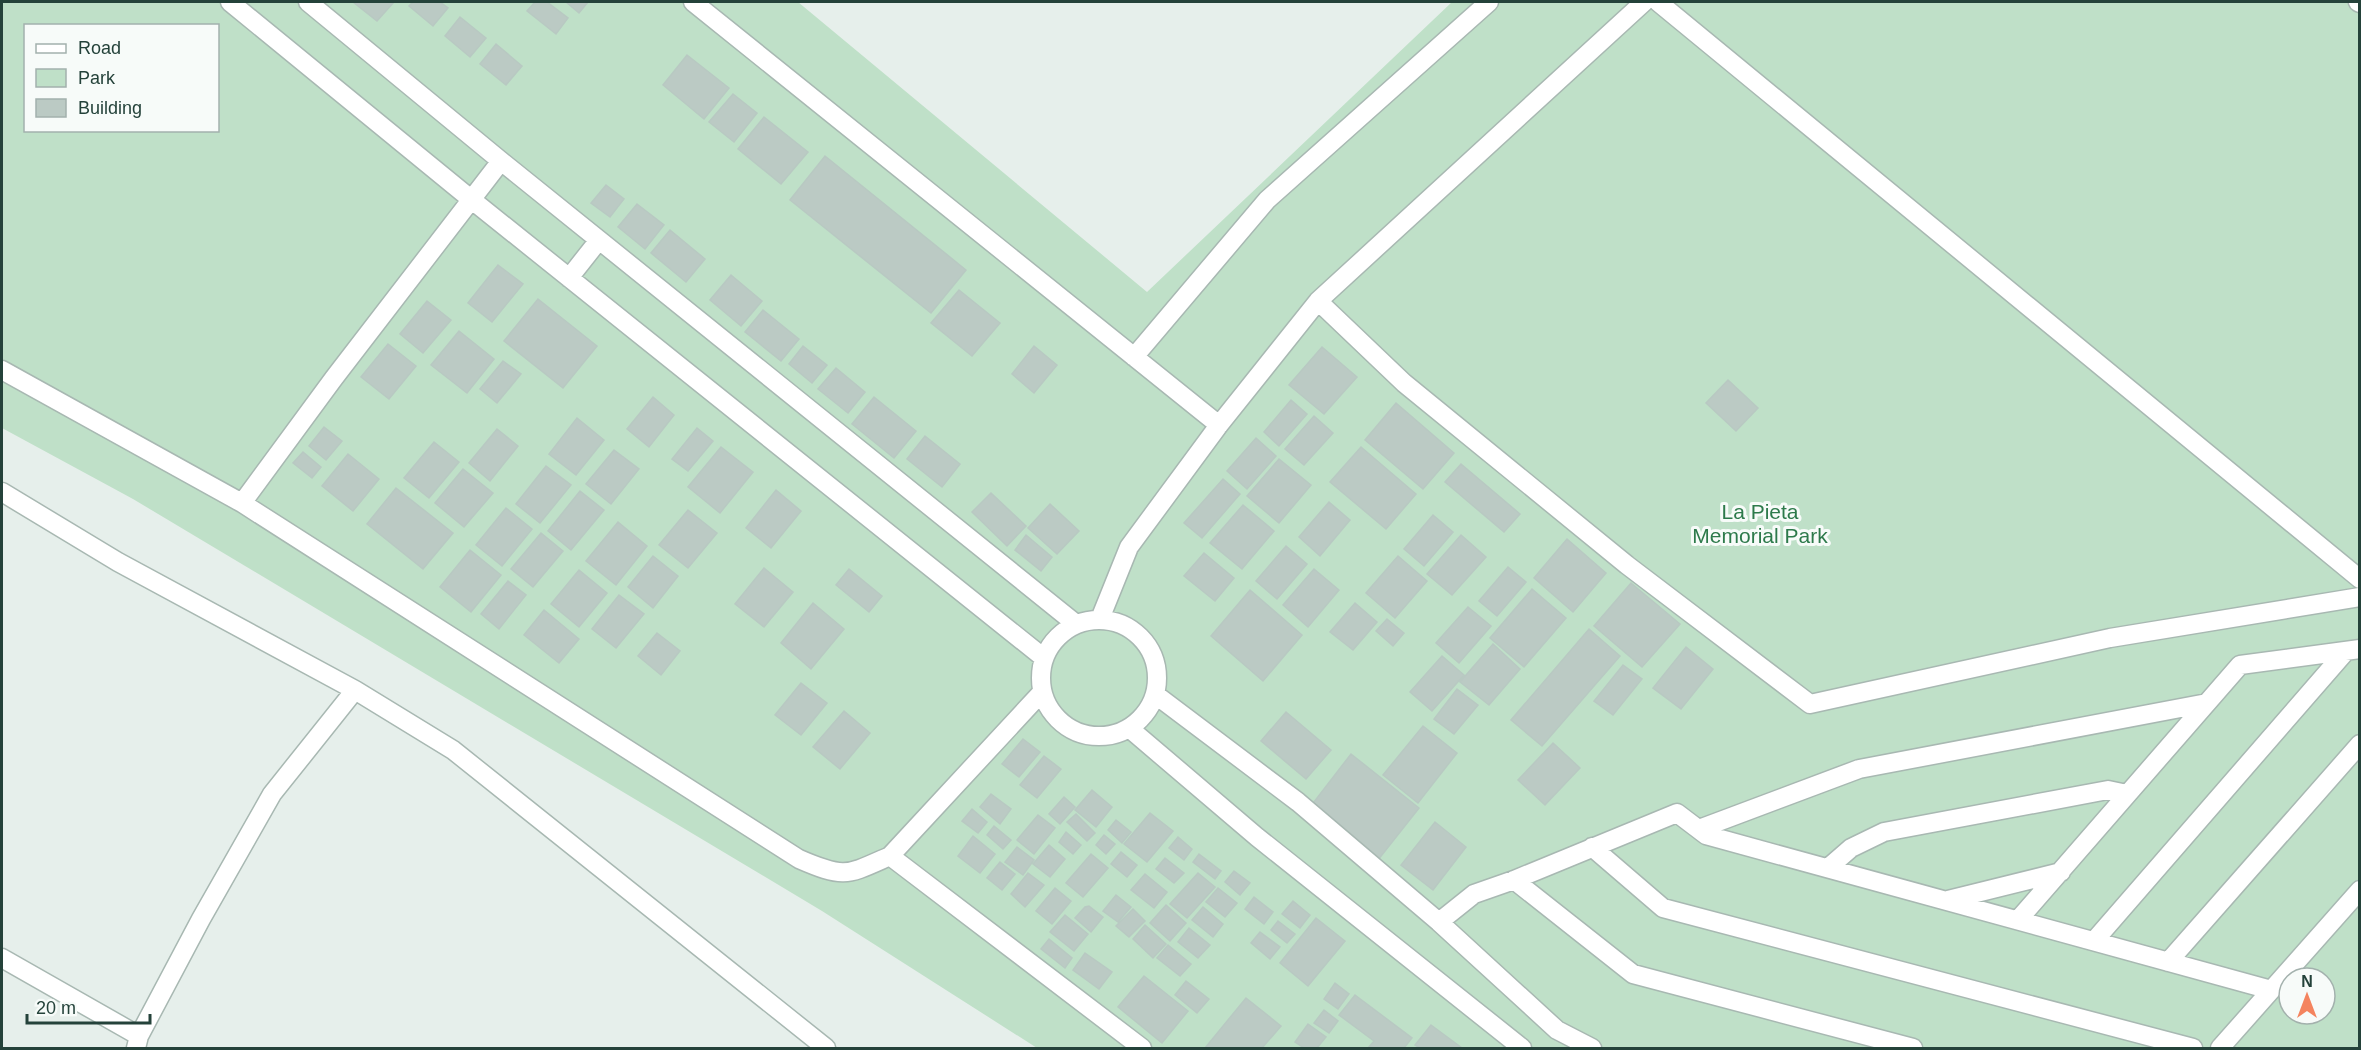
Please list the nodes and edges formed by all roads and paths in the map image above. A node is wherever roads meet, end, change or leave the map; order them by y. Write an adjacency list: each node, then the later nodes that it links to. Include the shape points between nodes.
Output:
1 (230, 2): 8 (street)
2 (308, 2): 7 (street)
3 (693, 2): 12 (street)
4 (1489, 2): 12 (street, via 1268,200)
5 (1644, 2): 11 (street)
6 (1658, 2): 17 (street)
7 (501, 161): 8 (street); 9 (street)
8 (472, 200): 10 (street); 16 (street)
9 (599, 240): 10 (street); 20 (street)
10 (569, 278): 22 (street)
11 (1318, 302): 14 (street); 18 (street, via 1404,383 1627,565 1810,704 2109,638)
12 (1134, 357): 14 (street)
13 (2, 370): 16 (street)
14 (1219, 424): 19 (street, via 1130,547)
15 (2, 492): 23 (street, via 118,562)
16 (242, 503): 32 (street, via 799,859 824,870 849,874)
17 (2360, 579)
18 (2360, 597)
19 (1100, 619): 20 (street); 25 (street, via 1126,626 1147,644 1159,677)
20 (1076, 624): 22 (street, via 1062,632)
21 (2353, 650): 26 (street, via 2240,665); 40 (street)
22 (1044, 658): 24 (street)
23 (356, 690): 44 (street, via 272,794 201,919); 45 (street, via 453,750)
24 (1042, 692): 27 (street, via 1049,709 1077,732 1113,735); 32 (street)
25 (1156, 695): 27 (street, via 1141,720); 39 (street, via 1298,802)
26 (2207, 703): 29 (street); 30 (street, via 1858,769)
27 (1130, 728): 47 (street, via 1257,837)
28 (2360, 744): 42 (street)
29 (2127, 794): 33 (street, via 2108,790 1884,832 1851,848); 34 (street)
30 (1699, 829): 31 (street, via 1677,813); 33 (street)
31 (1592, 847): 35 (street); 50 (street, via 1663,908)
32 (890, 856): 46 (street)
33 (1828, 868): 37 (street)
34 (2061, 872): 37 (street); 38 (street)
35 (1515, 880): 39 (street, via 1474,894); 49 (street, via 1633,974)
36 (2360, 890): 43 (street)
37 (1946, 900): 38 (street)
38 (2018, 920): 40 (street)
39 (1439, 922): 48 (street, via 1557,1030)
40 (2094, 941): 42 (street)
41 (2, 958): 44 (street)
42 (2168, 962): 43 (street)
43 (2271, 990): 51 (street)
44 (138, 1042)
45 (826, 1048)
46 (1142, 1048)
47 (1522, 1048)
48 (1592, 1048)
49 (1913, 1048)
50 (2193, 1048)
51 (2220, 1048)

